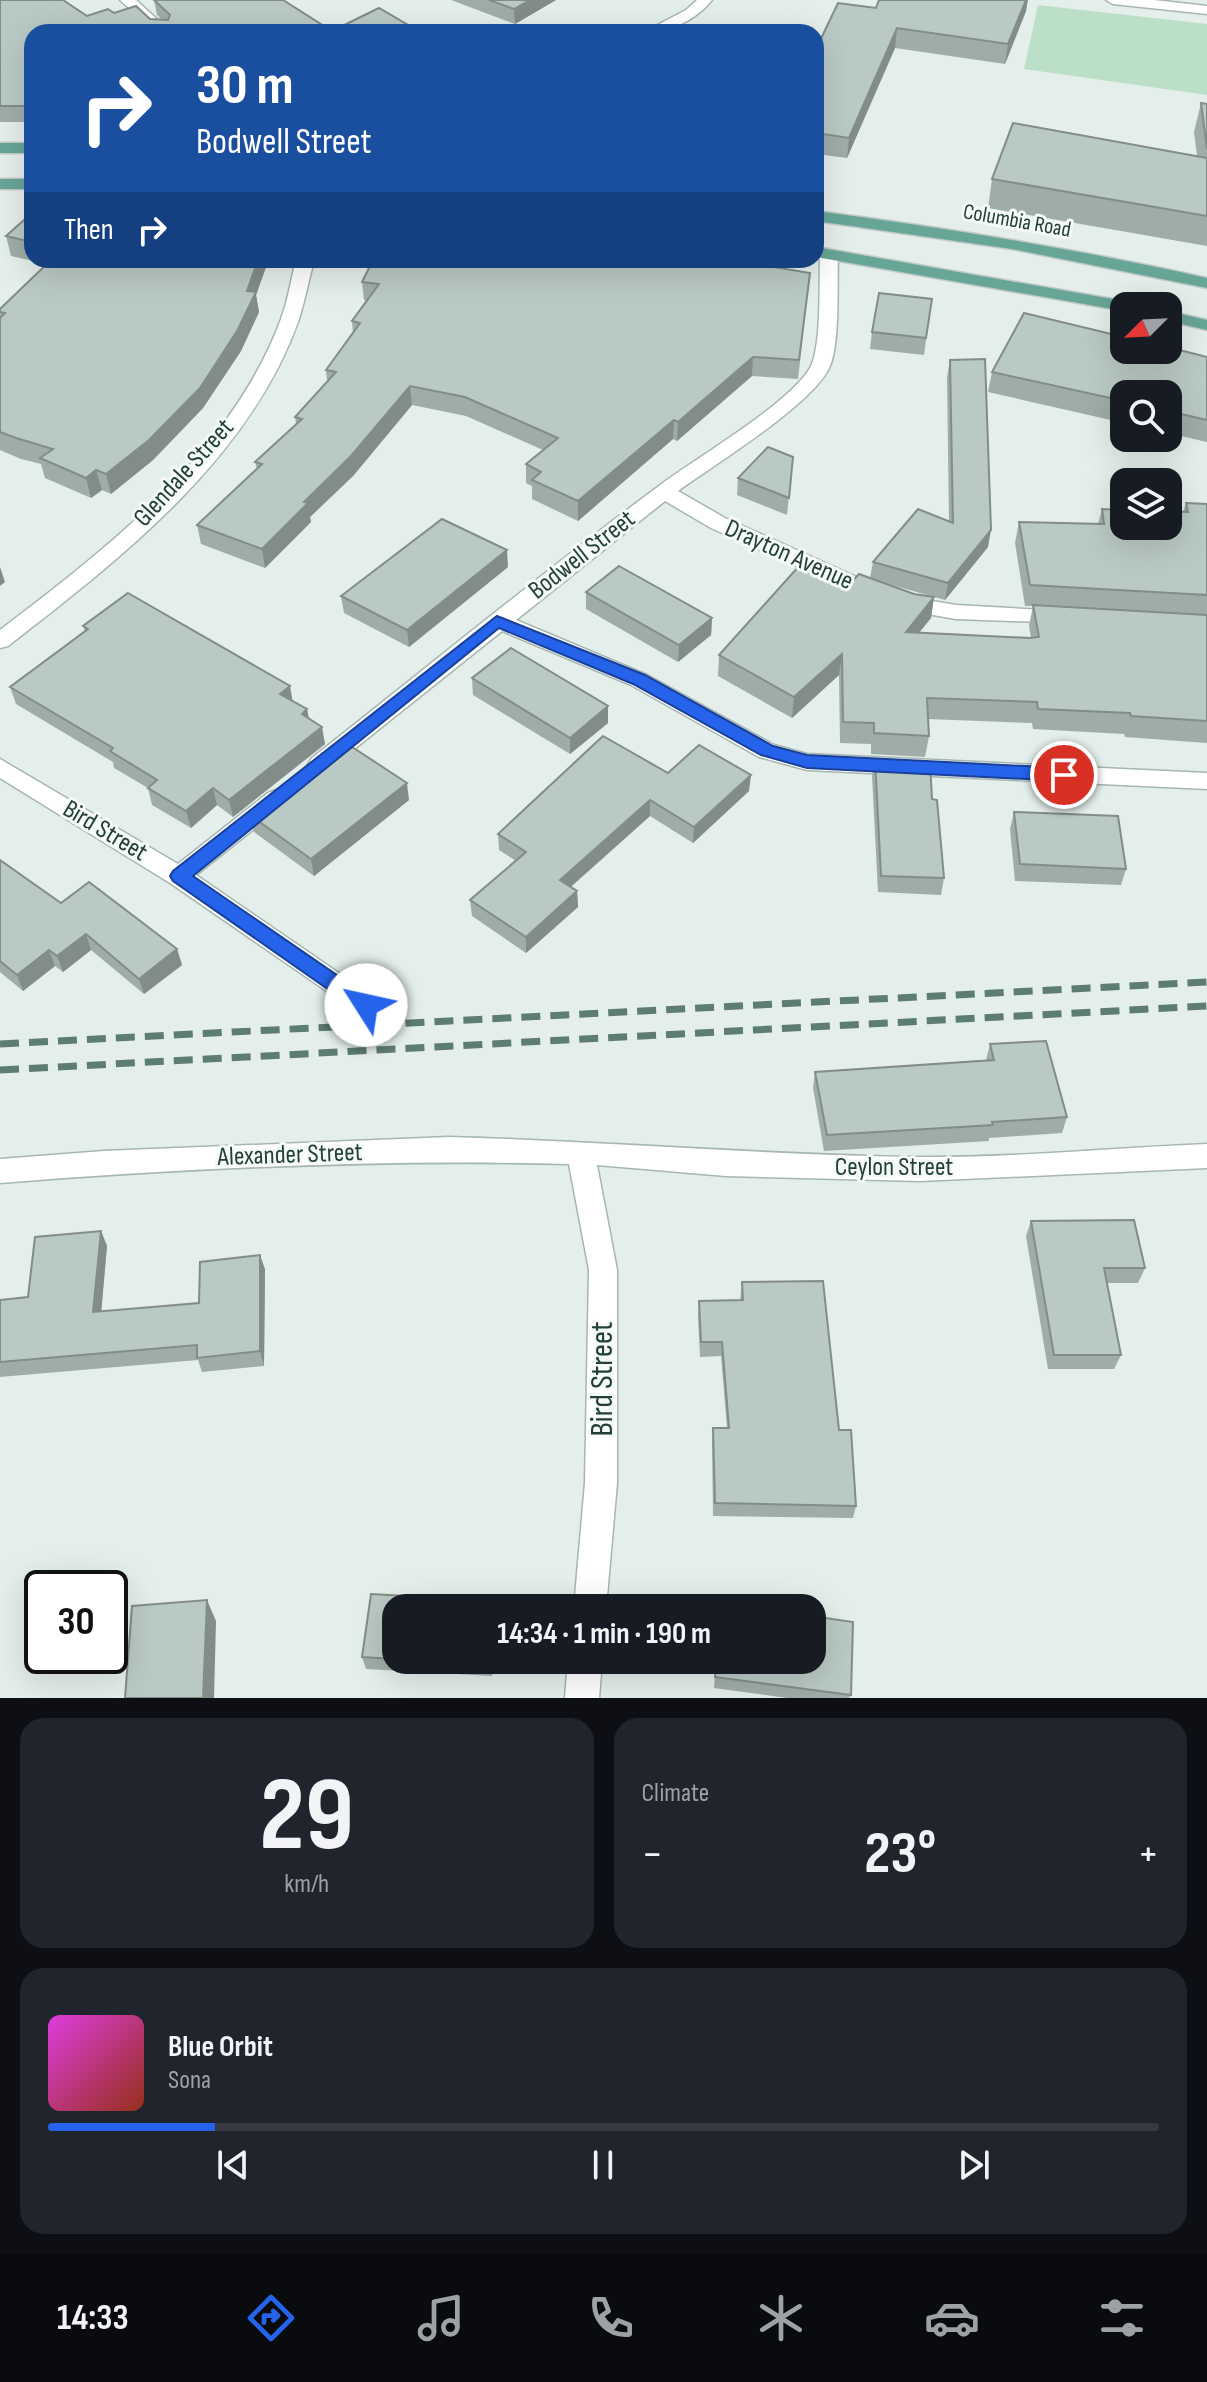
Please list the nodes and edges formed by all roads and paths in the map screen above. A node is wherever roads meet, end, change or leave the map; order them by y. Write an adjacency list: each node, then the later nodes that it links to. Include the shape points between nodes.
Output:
1 (705, 0): 6 (street)
2 (1113, 0): 4 (street)
3 (133, 2): 5 (street)
4 (1207, 10)
5 (156, 24)
6 (668, 24)
7 (0, 148): 8 (main road)
8 (24, 148)
9 (0, 184): 10 (main road)
10 (24, 184)
11 (824, 217): 15 (main road, Columbia Road, via 939,231)
12 (824, 253): 16 (main road)
13 (303, 268): 22 (street, Glendale Street, via 292,312 266,372 220,439 173,493 85,576)
14 (822, 268): 19 (street, Bodwell Street, via 821,366 801,393)
15 (1207, 283)
16 (1110, 304)
17 (1182, 319): 18 (main road)
18 (1207, 325)
19 (664, 492): 20 (street, Drayton Avenue, via 731,529 912,605); 21 (street, Bodwell Street)
20 (1082, 619)
21 (497, 621): 24 (street, via 639,680 767,751 807,762); 25 (street, Bodwell Street)
22 (0, 641)
23 (0, 767): 25 (street, Bird Street)
24 (1207, 781)
25 (179, 876): 26 (street, Bird Street)
26 (366, 1005)
27 (581, 1152): 28 (street, Ceylon Street, via 726,1164 920,1169); 29 (street, Alexander Street, via 449,1149); 30 (street, Bird Street, via 603,1270 601,1483)
28 (1207, 1156)
29 (0, 1171)
30 (591, 1594)
31 (584, 1674): 32 (street)
32 (582, 1698)

